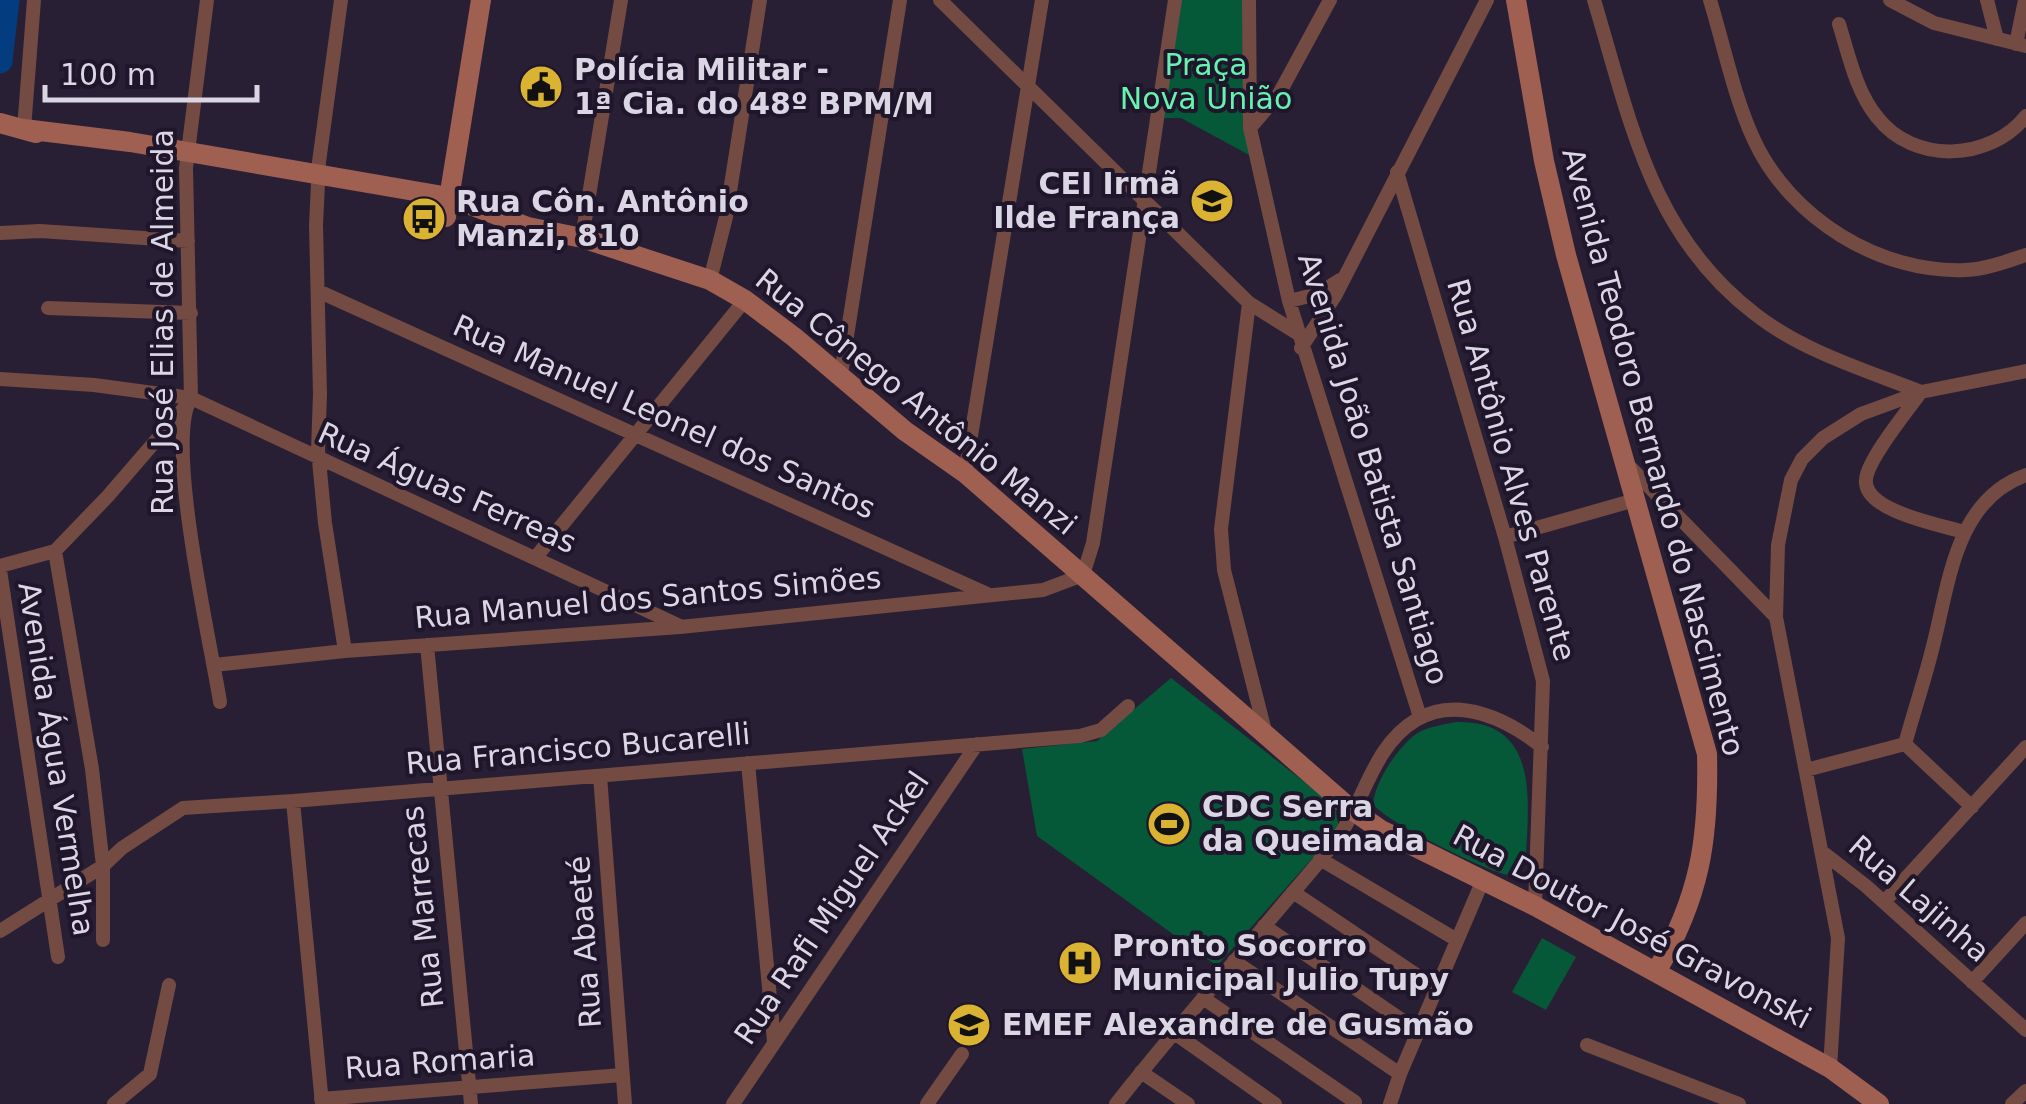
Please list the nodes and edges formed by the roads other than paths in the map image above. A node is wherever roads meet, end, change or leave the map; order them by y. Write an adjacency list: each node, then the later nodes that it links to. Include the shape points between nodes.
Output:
1 (34, 0): 26 (street)
2 (207, 0): 28 (street, Rua José Elias de Almeida)
3 (341, 0): 30 (street)
4 (481, 0): 32 (street)
5 (621, 0): 34 (street)
6 (760, 0): 37 (street)
7 (900, 0): 47 (street)
8 (940, 0): 23 (street)
9 (1042, 0): 23 (street)
10 (1175, 0): 31 (street)
11 (1249, 0): 27 (street, Avenida João Batista Santiago)
12 (1330, 0): 27 (street, via 1279,94)
13 (1487, 0): 29 (street)
14 (1516, 0): 53 (street, Avenida Teodoro Bernardo do Nascimento, via 1566,256)
15 (1594, 0): 49 (street, via 1652,186 1712,275 1755,315 1813,348)
16 (1710, 0): 36 (street, via 1753,138 1773,175 1820,221 1850,242 1941,269 1968,270)
17 (1890, 0): 21 (street, via 1934,23)
18 (1987, 0): 21 (street)
19 (2025, 0): 22 (street)
20 (1839, 24): 24 (street, via 1860,90 1897,136 1961,153 2001,138)
21 (1997, 40): 22 (street)
22 (2021, 45)
23 (1030, 88): 31 (street); 54 (street)
24 (2026, 116)
25 (0, 123): 26 (street, Rua Cônego Antônio Manzi)
26 (24, 128): 28 (street, Rua Cônego Antônio Manzi, via 119,154)
27 (1250, 128): 41 (street, Avenida João Batista Santiago)
28 (188, 154): 30 (street, Rua Cônego Antônio Manzi); 35 (street, Rua José Elias de Almeida)
29 (1397, 172): 38 (street); 58 (street, Rua Antônio Alves Parente)
30 (318, 173): 32 (street, Rua Cônego Antônio Manzi); 39 (street)
31 (1147, 201): 42 (street); 62 (street)
32 (447, 207): 34 (street, Rua Cônego Antônio Manzi)
33 (0, 233): 35 (street)
34 (582, 238): 37 (street, Rua Cônego Antônio Manzi)
35 (188, 241): 44 (street, Rua José Elias de Almeida)
36 (2026, 255)
37 (710, 280): 40 (street, Rua Cônego Antônio Manzi)
38 (1340, 280): 41 (street); 45 (street, via 1324,316)
39 (318, 291): 51 (street, Rua Manuel Leonel dos Santos); 52 (street)
40 (745, 300): 47 (street, Rua Cônego Antônio Manzi); 51 (street)
41 (1288, 301): 45 (street, Avenida João Batista Santiago)
42 (1249, 303): 45 (street); 72 (street, via 1220,529)
43 (48, 308): 44 (street)
44 (191, 313): 50 (street, Rua José Elias de Almeida)
45 (1299, 341): 71 (street, Avenida João Batista Santiago)
46 (2026, 371): 49 (street)
47 (841, 374): 54 (street, Rua Cônego Antônio Manzi)
48 (0, 379): 50 (street, Rua Águas Ferreas, via 94,384)
49 (1921, 392): 57 (street, via 1868,470 1866,490 1886,506); 64 (street, via 1861,414 1802,458 1783,512)
50 (188, 403): 52 (street, Rua Águas Ferreas); 59 (street); 68 (street, Rua José Elias de Almeida, via 186,509)
51 (635, 433): 60 (street); 63 (street, Rua Manuel Leonel dos Santos)
52 (319, 460): 60 (street, Rua Águas Ferreas); 67 (street)
53 (1624, 461): 56 (street, Avenida Teodoro Bernardo do Nascimento); 64 (street)
54 (965, 474): 62 (street, Rua Cônego Antônio Manzi)
55 (2026, 476): 57 (street, via 1998,490)
56 (1635, 500): 58 (street); 99 (street, Avenida Teodoro Bernardo do Nascimento, via 1707,754 1708,813 1695,890)
57 (1964, 532): 74 (street)
58 (1505, 538): 75 (street, Rua Antônio Alves Parente, via 1543,681)
59 (55, 551): 61 (street); 86 (street, Avenida Água Vermelha)
60 (536, 557): 65 (street, Rua Águas Ferreas)
61 (0, 568): 89 (street, Avenida Água Vermelha)
62 (1084, 575): 63 (street, Rua Manuel dos Santos Simões, via 1043,590); 72 (street, Rua Cônego Antônio Manzi)
63 (987, 594): 65 (street, Rua Manuel dos Santos Simões)
64 (1776, 617): 78 (street)
65 (680, 626): 66 (street, Rua Manuel dos Santos Simões)
66 (427, 645): 67 (street, Rua Manuel dos Santos Simões); 80 (street, Rua Marrecas)
67 (346, 651): 68 (street, Rua Manuel dos Santos Simões)
68 (214, 665): 69 (street, Rua José Elias de Almeida)
69 (220, 702)
70 (1128, 706): 73 (street, Rua Francisco Bucarelli, via 1092,734)
71 (1420, 717): 75 (street, via 1470,710 1525,732); 83 (street, via 1380,758)
72 (1266, 736): 83 (street, Rua Cônego Antônio Manzi)
73 (977, 744): 77 (street, Rua Francisco Bucarelli); 107 (street, Rua Rafi Miguel Ackel)
74 (1905, 744): 78 (street); 82 (street)
75 (1542, 747): 91 (street, Rua Antônio Alves Parente)
76 (2026, 747): 82 (street)
77 (748, 763): 79 (street, Rua Francisco Bucarelli); 107 (street)
78 (1806, 770): 84 (street)
79 (600, 776): 80 (street, Rua Francisco Bucarelli); 113 (street, Rua Abaeté)
80 (439, 788): 81 (street, Rua Francisco Bucarelli); 115 (street, Rua Marrecas)
81 (294, 801): 86 (street, Rua Francisco Bucarelli, via 183,808); 116 (street)
82 (1972, 807): 90 (street)
83 (1352, 810): 85 (street); 87 (street, Rua Doutor José Gravonski)
84 (1822, 851): 90 (street, Rua Lajinha); 110 (street, via 1838,938)
85 (1320, 859): 88 (street); 96 (street)
86 (103, 866): 89 (street, Rua Francisco Bucarelli); 95 (street, Avenida Água Vermelha)
87 (1483, 880): 91 (street, Rua Doutor José Gravonski); 96 (street)
88 (1293, 892): 93 (street); 102 (street)
89 (51, 899): 94 (street, Rua Francisco Bucarelli); 97 (street, Avenida Água Vermelha)
90 (1884, 902): 100 (street, Rua Lajinha)
91 (1535, 906): 99 (street, Rua Doutor José Gravonski)
92 (2026, 923): 100 (street)
93 (1264, 926): 98 (street); 105 (street)
94 (0, 931)
95 (103, 940)
96 (1457, 940): 102 (street)
97 (58, 957)
98 (1234, 961): 103 (street); 112 (street)
99 (1656, 972): 110 (street, Rua Doutor José Gravonski)
100 (1972, 982): 104 (street, Rua Lajinha)
101 (169, 985): 118 (street, via 150,1074)
102 (1436, 988): 105 (street)
103 (1203, 998): 106 (street); 117 (street)
104 (2026, 1030)
105 (1418, 1031): 112 (street)
106 (1174, 1032): 111 (street); 124 (street)
107 (774, 1042): 120 (street, Rua Rafi Miguel Ackel)
108 (1587, 1046): 126 (street)
109 (962, 1054): 121 (street)
110 (1830, 1068): 127 (street, Rua Doutor José Gravonski)
111 (1141, 1072): 122 (street); 123 (street)
112 (1400, 1074): 125 (street)
113 (622, 1075): 115 (street, Rua Romaria); 119 (street, Rua Abaeté)
114 (2026, 1091): 128 (street)
115 (470, 1096): 116 (street, Rua Romaria)
116 (322, 1101)
117 (1355, 1102)
118 (114, 1104)
119 (625, 1104)
120 (734, 1104)
121 (926, 1104)
122 (1116, 1104)
123 (1188, 1104)
124 (1275, 1104)
125 (1390, 1104)
126 (1739, 1104)
127 (1879, 1104)
128 (2012, 1104)

